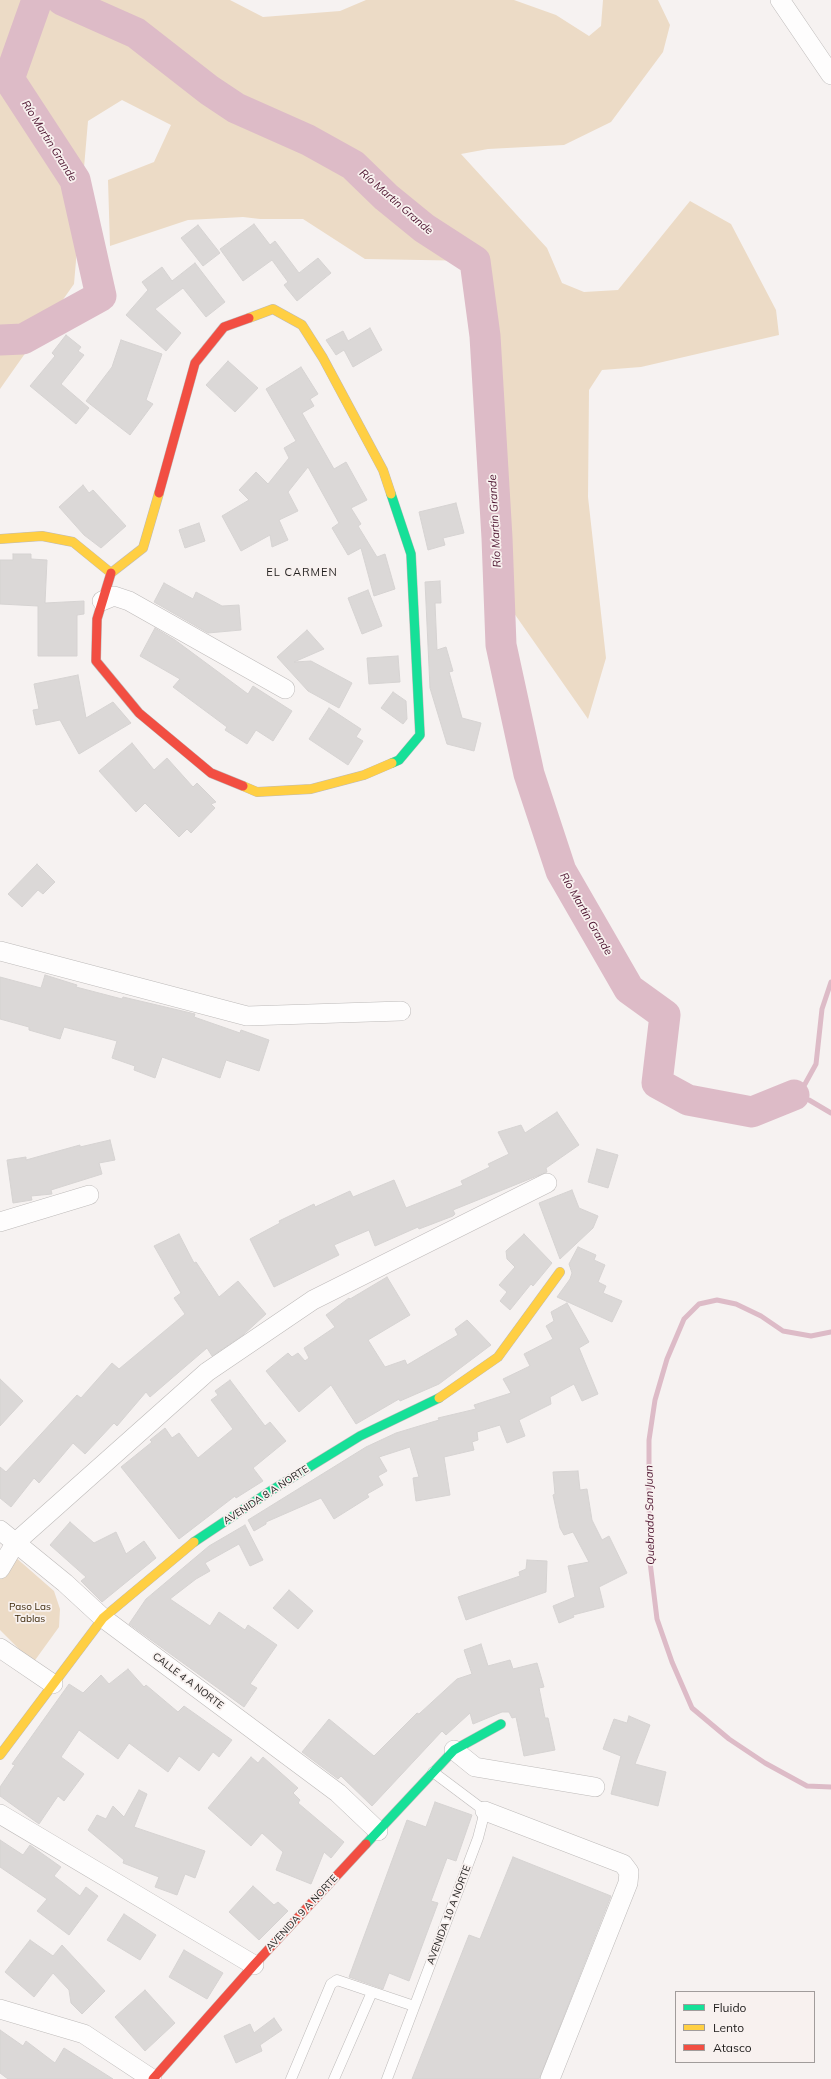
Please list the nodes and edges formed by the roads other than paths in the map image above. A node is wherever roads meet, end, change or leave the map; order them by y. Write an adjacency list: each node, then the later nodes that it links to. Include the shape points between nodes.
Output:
1 (780, 0): 2 (street)
2 (831, 75)
3 (0, 539): 4 (street, via 42,536 73,542)
4 (111, 573): 5 (street); 5 (street, via 143,548 195,363 224,327 273,309 302,325 324,358 383,470 411,554 420,736 399,760 364,775 310,788 257,792 211,773 139,712 96,661 97,619)
5 (102, 601): 6 (street, via 114,596 129,601)
6 (285, 689)
7 (0, 951): 8 (street, via 247,1016)
8 (401, 1011)
9 (547, 1183): 14 (street, via 313,1300 207,1372)
10 (89, 1194): 11 (street)
11 (0, 1222)
12 (560, 1272): 16 (street, AVENIDA 8 A NORTE, via 498,1357 445,1395 360,1436 202,1536)
13 (0, 1530): 14 (street, CALLE 4 A NORTE)
14 (16, 1542): 15 (street); 16 (street, CALLE 4 A NORTE)
15 (0, 1569)
16 (103, 1618): 18 (street, AVENIDA 8 A NORTE); 26 (street, CALLE 4 A NORTE, via 338,1792)
17 (0, 1648): 18 (street)
18 (53, 1684): 21 (street, AVENIDA 8 A NORTE)
19 (501, 1724): 20 (street, AVENIDA 9 A NORTE)
20 (454, 1750): 22 (street, AVENIDA 9 A NORTE); 23 (street, via 475,1766)
21 (0, 1755)
22 (433, 1772): 24 (lane); 26 (street, AVENIDA 9 A NORTE)
23 (595, 1787)
24 (485, 1811): 29 (lane, AVENIDA 10 A NORTE, via 478,1838); 35 (street, via 623,1864 629,1872 628,1883)
25 (0, 1814): 27 (street)
26 (378, 1832): 27 (street, AVENIDA 9 A NORTE)
27 (254, 1965): 31 (street, AVENIDA 9 A NORTE)
28 (372, 1992): 29 (lane); 32 (lane, via 337,1980 331,1984); 33 (lane)
29 (414, 2006): 34 (lane, AVENIDA 10 A NORTE)
30 (0, 2009): 31 (street, via 84,2034)
31 (152, 2079)
32 (291, 2079)
33 (334, 2079)
34 (387, 2079)
35 (550, 2079)

